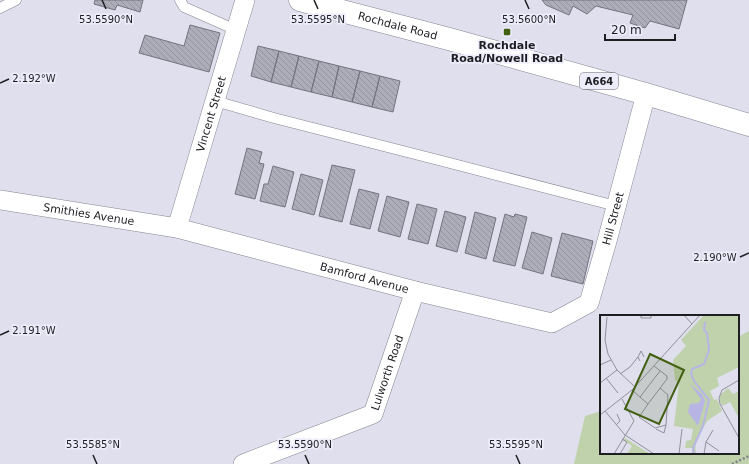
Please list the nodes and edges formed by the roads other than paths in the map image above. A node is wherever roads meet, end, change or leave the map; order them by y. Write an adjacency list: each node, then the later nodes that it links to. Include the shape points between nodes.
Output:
1 (16, 0): 5 (lane)
2 (180, 0): 6 (lane, via 184,8)
3 (245, 0): 6 (street, Vincent Street)
4 (300, 0): 7 (main road, Rochdale Road / A664)
5 (0, 8)
6 (236, 30): 8 (street, Vincent Street)
7 (646, 94): 9 (main road, Rochdale Road / A664); 11 (street, Hill Street)
8 (215, 101): 11 (lane); 12 (street, Vincent Street)
9 (749, 125)
10 (0, 200): 12 (street, Smithies Avenue)
11 (616, 206): 14 (street, Hill Street, via 589,303)
12 (177, 228): 13 (street, Bamford Avenue)
13 (415, 291): 14 (street, Bamford Avenue); 15 (street, Lulworth Road, via 373,414)
14 (552, 323)
15 (243, 464)

